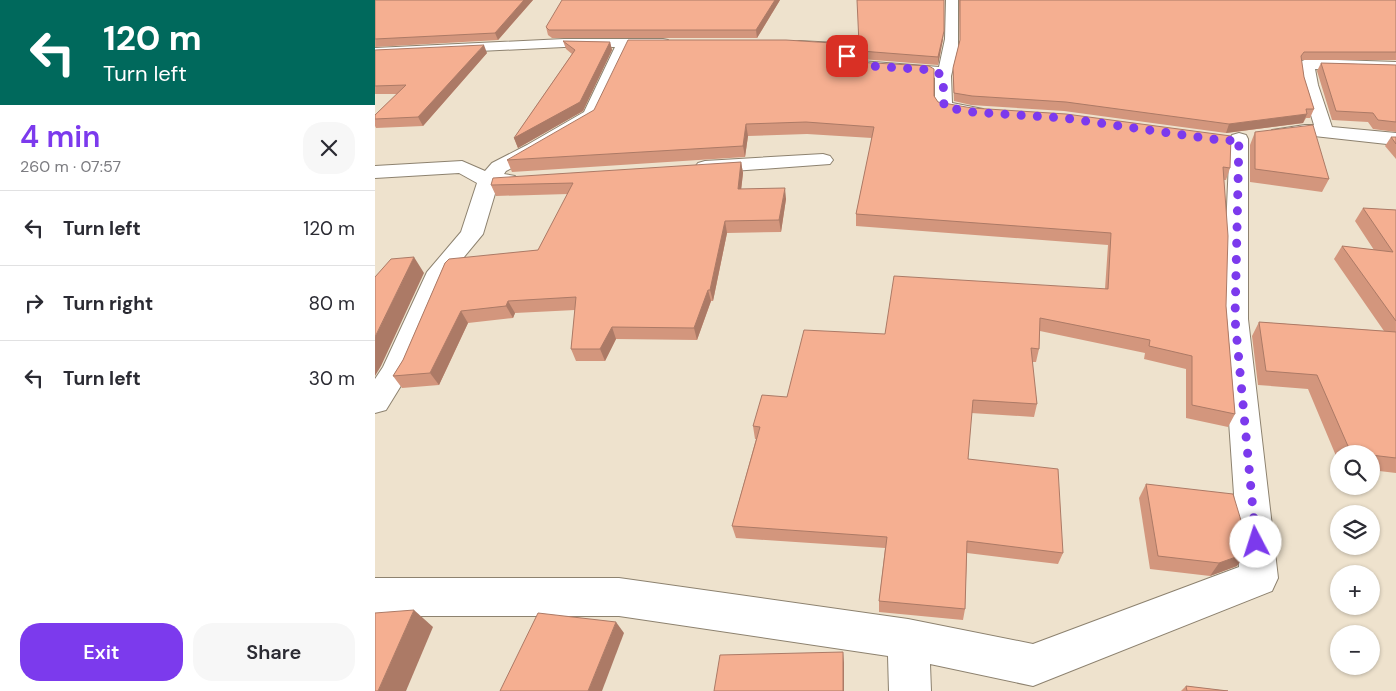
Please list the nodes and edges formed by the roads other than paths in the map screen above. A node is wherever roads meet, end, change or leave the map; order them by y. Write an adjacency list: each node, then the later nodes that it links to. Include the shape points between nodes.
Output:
1 (952, 0): 7 (street, via 954,28)
2 (624, 43): 3 (street); 5 (street); 15 (street, via 591,115 499,167)
3 (683, 43)
4 (787, 44): 7 (street, via 837,48 855,65 933,70)
5 (375, 52)
6 (1396, 67): 9 (street, via 1307,64)
7 (943, 76): 8 (street, via 944,107)
8 (989, 113)
9 (1325, 132): 10 (street); 18 (street, via 1305,130 1246,138 1235,319 1259,578 1033,665)
10 (1396, 139)
11 (823, 160): 12 (street)
12 (685, 168)
13 (375, 172): 15 (street, via 462,167)
14 (528, 178): 15 (street)
15 (488, 181): 16 (street, via 472,234 439,272 396,371)
16 (375, 402)
17 (375, 597): 18 (street, via 619,597)
18 (908, 639): 19 (street)
19 (910, 691)

